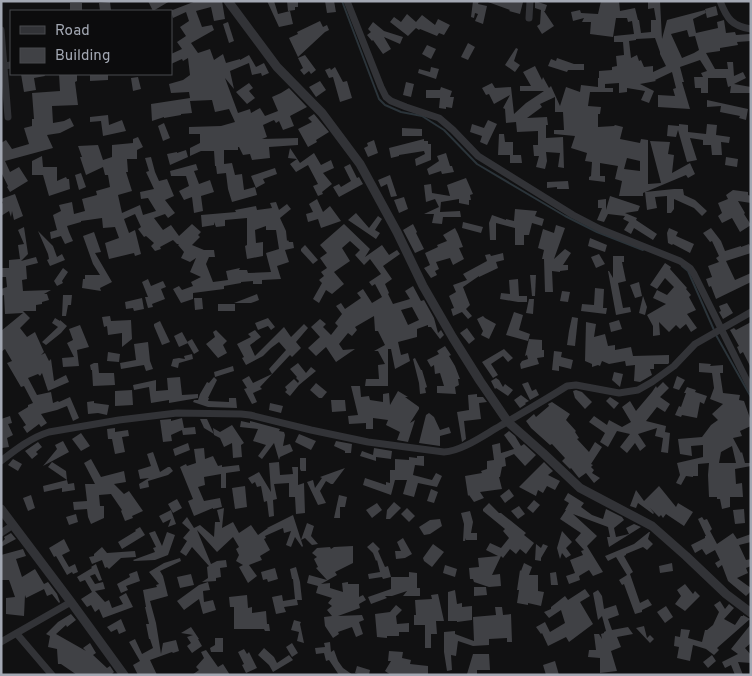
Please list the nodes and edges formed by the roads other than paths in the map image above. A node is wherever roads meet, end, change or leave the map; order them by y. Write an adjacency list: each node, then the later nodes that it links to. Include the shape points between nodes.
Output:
1 (228, 1): 14 (street, via 276,67 322,113 360,164 448,329)
2 (347, 1): 12 (street, via 382,87 391,101 439,118 478,156 573,215 680,260 694,274)
3 (530, 1): 5 (street)
4 (720, 1): 6 (street, via 730,21)
5 (529, 18)
6 (751, 29)
7 (1, 30): 8 (street)
8 (2, 57): 9 (street)
9 (7, 66): 10 (street)
10 (8, 117)
11 (751, 312): 12 (street)
12 (720, 330): 13 (street); 14 (street, via 695,344 674,366 638,390 619,394 567,386)
13 (751, 389)
14 (508, 422): 15 (street, via 455,450 444,452 368,442 246,414 173,413 49,432); 20 (street, via 580,488 652,526)
15 (1, 461)
16 (1, 509): 17 (street)
17 (13, 525): 18 (street); 19 (street)
18 (1, 533)
19 (71, 602): 21 (street); 24 (street)
20 (751, 613)
21 (17, 634): 22 (street); 23 (street)
22 (1, 642)
23 (52, 675)
24 (124, 675)

